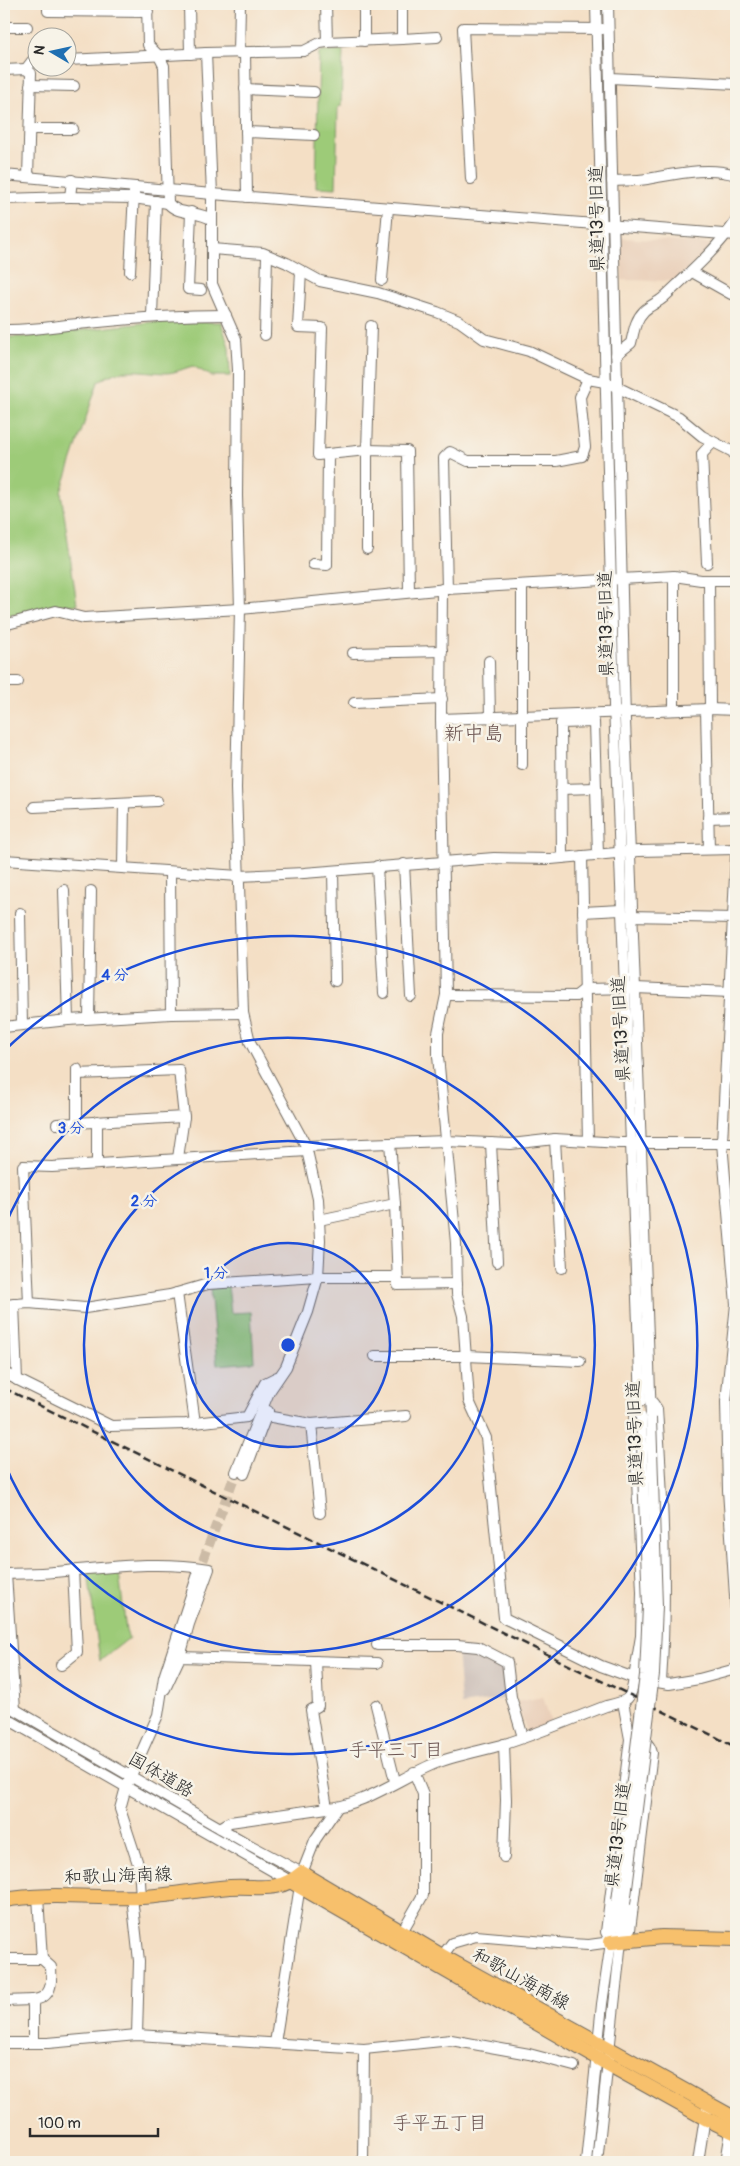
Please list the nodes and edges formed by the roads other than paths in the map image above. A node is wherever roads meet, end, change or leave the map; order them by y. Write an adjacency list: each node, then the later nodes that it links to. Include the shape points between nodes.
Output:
1 (48, 4): 9 (street, via 48,11)
2 (190, 4): 21 (street)
3 (240, 4): 20 (street)
4 (326, 4): 18 (street)
5 (364, 4): 17 (street)
6 (402, 4): 16 (street)
7 (596, 4): 13 (street, 県道13号旧道)
8 (608, 4): 14 (street, 県道13号旧道)
9 (96, 8): 10 (street)
10 (148, 8): 22 (street, via 148,45)
11 (4, 27): 12 (street)
12 (27, 28)
13 (596, 29): 14 (street); 40 (street, via 463,28); 56 (street, 県道13号旧道)
14 (609, 29): 27 (street, 県道13号旧道)
15 (437, 37): 16 (street)
16 (402, 39): 17 (street)
17 (364, 40): 18 (street)
18 (326, 42): 20 (street, via 304,51)
19 (206, 53): 20 (street); 21 (street); 45 (street)
20 (242, 53): 31 (street)
21 (190, 54): 22 (street)
22 (159, 56): 23 (street); 44 (street, via 164,66)
23 (78, 60)
24 (28, 67): 26 (street)
25 (4, 70): 26 (street)
26 (26, 70): 29 (street, via 30,72)
27 (610, 78): 28 (street); 42 (street, 県道13号旧道)
28 (736, 84)
29 (30, 85): 30 (street); 33 (street)
30 (74, 86)
31 (246, 89): 32 (street); 35 (street)
32 (314, 92)
33 (30, 128): 34 (street); 39 (street)
34 (73, 129)
35 (246, 132): 36 (street); 46 (street)
36 (314, 134)
37 (4, 175): 39 (street)
38 (736, 175): 42 (street, via 680,173)
39 (28, 177): 41 (street)
40 (471, 179)
41 (72, 180): 43 (street); 47 (street)
42 (612, 181): 57 (street, 県道13号旧道)
43 (134, 186): 44 (street); 49 (street)
44 (168, 188): 45 (street); 51 (street)
45 (212, 194): 46 (street); 54 (street)
46 (247, 196): 52 (street)
47 (70, 197): 48 (street); 49 (street)
48 (4, 198)
49 (133, 198): 50 (street); 62 (street)
50 (156, 201): 51 (street); 68 (street)
51 (168, 203): 53 (street)
52 (388, 208): 56 (street); 64 (street)
53 (191, 212): 54 (street, via 206,215); 65 (street, via 188,289)
54 (212, 220): 59 (street)
55 (736, 221): 58 (street)
56 (601, 225): 57 (street); 74 (street, 県道13号旧道)
57 (613, 226): 58 (street); 72 (street, 県道13号旧道)
58 (732, 234): 63 (street)
59 (212, 249): 60 (street); 67 (street, via 212,284)
60 (268, 255): 61 (street); 71 (street)
61 (301, 271): 73 (street, via 320,281 378,292 437,312 459,321 484,339 529,351); 78 (street, via 298,327 322,328 318,455)
62 (130, 272)
63 (692, 272): 66 (street); 72 (street, via 657,303 644,310 635,325 632,343)
64 (382, 280)
65 (201, 290)
66 (731, 294)
67 (226, 314): 68 (street); 90 (street, via 236,339 238,370)
68 (152, 317): 70 (street, via 24,331)
69 (371, 326): 77 (street)
70 (4, 330)
71 (265, 335)
72 (616, 355): 75 (street, 県道13号旧道)
73 (588, 379): 74 (street); 88 (street, via 580,396 585,447 582,456 556,461 468,461 450,452 444,458)
74 (605, 382): 75 (street); 84 (street, 県道13号旧道)
75 (617, 387): 76 (street, via 679,418); 84 (street, 県道13号旧道)
76 (713, 442): 79 (street, via 733,452); 81 (street, via 702,454)
77 (367, 450): 78 (street); 80 (street); 89 (street, via 408,450)
78 (328, 454): 82 (street, via 327,565)
79 (736, 458)
80 (368, 549)
81 (707, 563)
82 (312, 564)
83 (674, 576): 84 (street); 85 (street); 100 (street)
84 (616, 579): 87 (street); 102 (street, 県道13号旧道); 103 (street, 県道13号旧道)
85 (709, 580): 86 (street); 99 (street)
86 (736, 580)
87 (522, 586): 88 (street); 104 (street)
88 (445, 589): 89 (street); 92 (street)
89 (409, 592): 90 (street)
90 (240, 610): 91 (street, via 84,618 56,610); 129 (street, via 236,788)
91 (4, 625)
92 (442, 651): 93 (street); 97 (street)
93 (353, 653)
94 (489, 661): 105 (street)
95 (4, 682): 96 (street)
96 (18, 682)
97 (442, 699): 98 (street); 106 (street)
98 (354, 703)
99 (708, 709): 100 (street); 101 (street); 114 (street)
100 (674, 710): 103 (street)
101 (736, 710)
102 (614, 712): 103 (street); 104 (street); 117 (street, 県道13号旧道)
103 (625, 712): 117 (street, 県道13号旧道)
104 (523, 716): 105 (street); 107 (street)
105 (490, 718): 106 (street)
106 (441, 720): 123 (street)
107 (522, 765)
108 (596, 788): 109 (street); 109 (street, via 594,722 561,724); 118 (street)
109 (561, 789): 121 (street)
110 (157, 801): 111 (street)
111 (124, 803): 112 (street); 126 (street)
112 (34, 806)
113 (736, 817): 114 (street)
114 (708, 818): 115 (street)
115 (709, 849): 116 (street); 117 (street)
116 (736, 849)
117 (625, 852): 118 (street); 134 (street, 県道13号旧道)
118 (598, 854): 120 (street)
119 (736, 855): 135 (street)
120 (582, 856): 121 (street); 132 (street)
121 (562, 858): 123 (street)
122 (4, 860): 126 (street)
123 (444, 862): 124 (street); 143 (street)
124 (404, 864): 125 (street); 144 (street)
125 (378, 866): 127 (street); 142 (street)
126 (123, 868): 128 (street)
127 (333, 871): 129 (street); 137 (street)
128 (170, 872): 129 (street); 146 (street)
129 (239, 876): 145 (street)
130 (64, 890): 148 (street)
131 (91, 891): 147 (street)
132 (583, 912): 134 (street); 140 (street)
133 (20, 913): 149 (street)
134 (625, 914): 135 (street); 138 (street, 県道13号旧道); 139 (street, 県道13号旧道)
135 (735, 918): 136 (street)
136 (734, 978): 141 (street)
137 (335, 981)
138 (624, 988): 139 (street); 140 (street); 160 (street, 県道13号旧道)
139 (635, 988): 141 (street); 161 (street, 県道13号旧道)
140 (585, 989): 143 (street, via 576,996); 157 (street)
141 (731, 992): 162 (street)
142 (384, 993)
143 (446, 995): 156 (street, via 438,1033 438,1056)
144 (411, 996)
145 (243, 1013): 146 (street); 164 (street, via 250,1042)
146 (171, 1014): 147 (street)
147 (89, 1018): 148 (street)
148 (68, 1020): 149 (street)
149 (22, 1025): 150 (street)
150 (4, 1027)
151 (184, 1117): 152 (street); 153 (street, via 180,1070 77,1071); 165 (street)
152 (97, 1122): 153 (street); 166 (street)
153 (76, 1123): 154 (street)
154 (57, 1124)
155 (555, 1139): 157 (street); 159 (street); 170 (street)
156 (446, 1141): 158 (street); 159 (street); 173 (street, via 456,1243)
157 (588, 1141): 160 (street)
158 (390, 1143): 164 (street); 167 (street)
159 (491, 1143): 169 (street)
160 (630, 1143): 161 (street); 183 (street, 県道13号旧道)
161 (642, 1143): 162 (street); 185 (street, 県道13号旧道)
162 (722, 1143): 163 (street); 186 (street, via 736,1304)
163 (736, 1143)
164 (307, 1148): 165 (street); 168 (street)
165 (178, 1158): 166 (street)
166 (97, 1164): 175 (street, via 23,1166)
167 (395, 1204): 168 (street); 172 (street)
168 (319, 1220): 171 (street)
169 (498, 1262)
170 (562, 1268)
171 (318, 1277): 172 (street); 174 (street, via 208,1284); 181 (street, via 308,1312 286,1366)
172 (397, 1277): 173 (street, via 398,1285)
173 (456, 1284): 178 (street)
174 (177, 1293): 175 (street, via 85,1308); 190 (street)
175 (30, 1303): 176 (street)
176 (9, 1305): 182 (street)
177 (375, 1356): 178 (street)
178 (467, 1356): 179 (street); 203 (street, via 469,1401 486,1438 504,1618 601,1666)
179 (580, 1361)
180 (4, 1373): 182 (street)
181 (278, 1376): 187 (street); 187 (street, via 269,1392 240,1473); 190 (street, via 265,1383 248,1417)
182 (17, 1380): 190 (street, via 111,1426)
183 (640, 1394): 189 (street, 県道13号旧道); 203 (street, via 634,1412 642,1592 641,1636)
184 (736, 1398): 186 (street)
185 (650, 1400): 189 (street, 県道13号旧道); 204 (street, via 657,1409 661,1464 664,1592)
186 (726, 1402): 196 (street)
187 (266, 1416): 191 (street)
188 (406, 1416): 191 (street)
189 (646, 1418): 227 (street, 県道13号旧道, bridge, via 648,1606 645,1665)
190 (195, 1423)
191 (311, 1424): 192 (street)
192 (320, 1513)
193 (74, 1570): 194 (street); 198 (street, via 185,1565 209,1569); 201 (street, via 77,1652)
194 (5, 1574): 209 (street)
195 (198, 1574): 205 (street, via 164,1676)
196 (736, 1611)
197 (377, 1645): 211 (street, via 478,1648 507,1662 511,1697)
198 (180, 1657): 199 (street); 205 (street)
199 (316, 1661): 200 (street); 218 (street, via 318,1706 311,1710)
200 (377, 1663)
201 (61, 1665)
202 (736, 1669): 204 (street, via 699,1680)
203 (634, 1678): 204 (street); 206 (street, via 629,1699)
204 (661, 1682)
205 (161, 1697): 215 (street, via 158,1715)
206 (623, 1702): 211 (street); 212 (street)
207 (4, 1703): 209 (street, 国体道路)
208 (376, 1705): 216 (street)
209 (16, 1710): 215 (street, 国体道路)
210 (4, 1717): 217 (street, 国体道路)
211 (523, 1737): 213 (street)
212 (630, 1739): 227 (street, via 606,1932); 227 (street, via 645,1741 652,1753 630,1930)
213 (504, 1744): 214 (street); 220 (street)
214 (414, 1772): 216 (street); 225 (street, via 423,1794 423,1895)
215 (132, 1777): 217 (street); 219 (street, 国体道路)
216 (396, 1781): 218 (street, via 356,1802)
217 (126, 1787): 221 (street, 国体道路); 223 (street, via 120,1808 139,1867)
218 (332, 1808): 219 (street, via 230,1822); 221 (street)
219 (220, 1828): 221 (street, 国体道路)
220 (504, 1857)
221 (298, 1880): 223 (main road, 和歌山海南線, via 284,1886 230,1887); 225 (main road, 和歌山海南線); 236 (street)
222 (38, 1897): 223 (main road, 和歌山海南線); 224 (main road, 和歌山海南線); 229 (street)
223 (137, 1897): 233 (street, via 140,1961)
224 (4, 1900)
225 (399, 1937): 230 (main road, 和歌山海南線)
226 (736, 1939): 227 (main road, via 662,1937)
227 (616, 1941): 230 (street, via 589,1945 476,1936 452,1943); 238 (street, 県道13号旧道)
228 (4, 1959): 229 (street)
229 (42, 1959): 231 (street, via 51,1967 52,1982 49,1994)
230 (438, 1961): 238 (main road, 和歌山海南線)
231 (33, 2000): 232 (street); 235 (street)
232 (4, 2001)
233 (137, 2035): 235 (street); 236 (street)
234 (4, 2043): 235 (street)
235 (34, 2043)
236 (275, 2043): 237 (street)
237 (364, 2049): 239 (street, via 451,2040); 242 (street)
238 (603, 2054): 240 (main road, 和歌山海南線); 243 (street); 244 (street)
239 (574, 2066)
240 (706, 2111): 241 (main road, 和歌山海南線); 245 (street)
241 (734, 2128): 246 (street)
242 (363, 2162)
243 (586, 2162)
244 (598, 2162)
245 (698, 2162)
246 (726, 2162)

